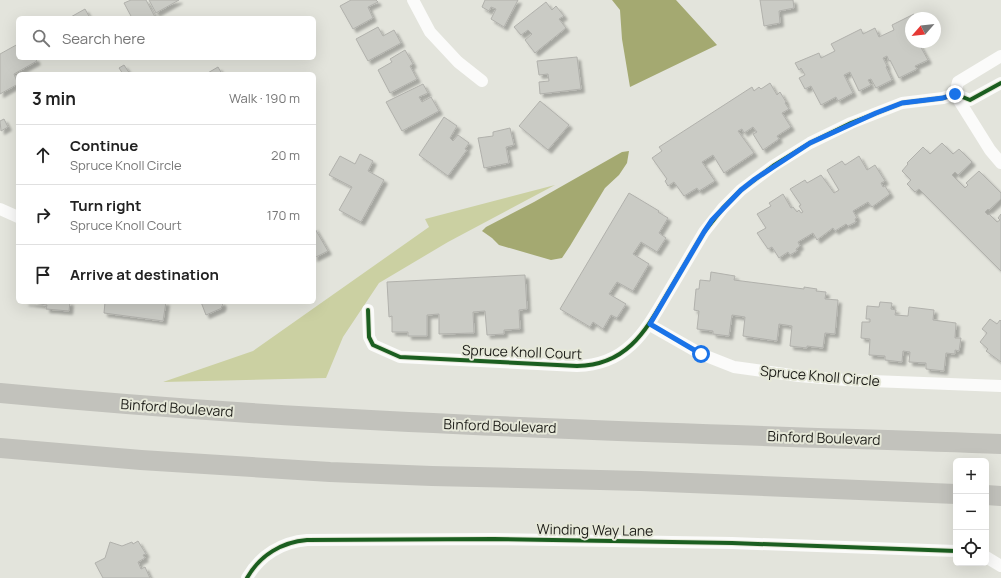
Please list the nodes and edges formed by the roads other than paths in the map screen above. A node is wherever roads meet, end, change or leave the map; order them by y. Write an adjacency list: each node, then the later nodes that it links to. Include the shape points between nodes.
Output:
1 (413, 0): 3 (street, via 430,32 458,62)
2 (1001, 56): 5 (street, via 958,82)
3 (482, 81)
4 (1001, 83): 5 (street, Spruce Knoll Court, via 970,100)
5 (955, 94): 6 (street); 10 (street, Spruce Knoll Court, via 902,103 876,113 810,143 755,179 712,220)
6 (1001, 163)
7 (0, 209): 8 (street)
8 (16, 216)
9 (368, 310): 10 (street, Spruce Knoll Court, via 369,337 373,345 400,357 416,358 592,366 625,351)
10 (650, 324): 11 (street, Spruce Knoll Circle, via 701,354 739,368 846,380)
11 (1001, 386)
12 (0, 393): 13 (main road, Binford Boulevard, via 353,420)
13 (1001, 444)
14 (0, 448): 15 (main road, via 330,472)
15 (953, 494)
16 (989, 495): 17 (main road)
17 (1001, 496)
18 (953, 551): 21 (street, Winding Way Lane, via 732,543 494,539 308,540 292,542 272,551 255,566)
19 (989, 559): 20 (street)
20 (1001, 566)
21 (247, 578)

